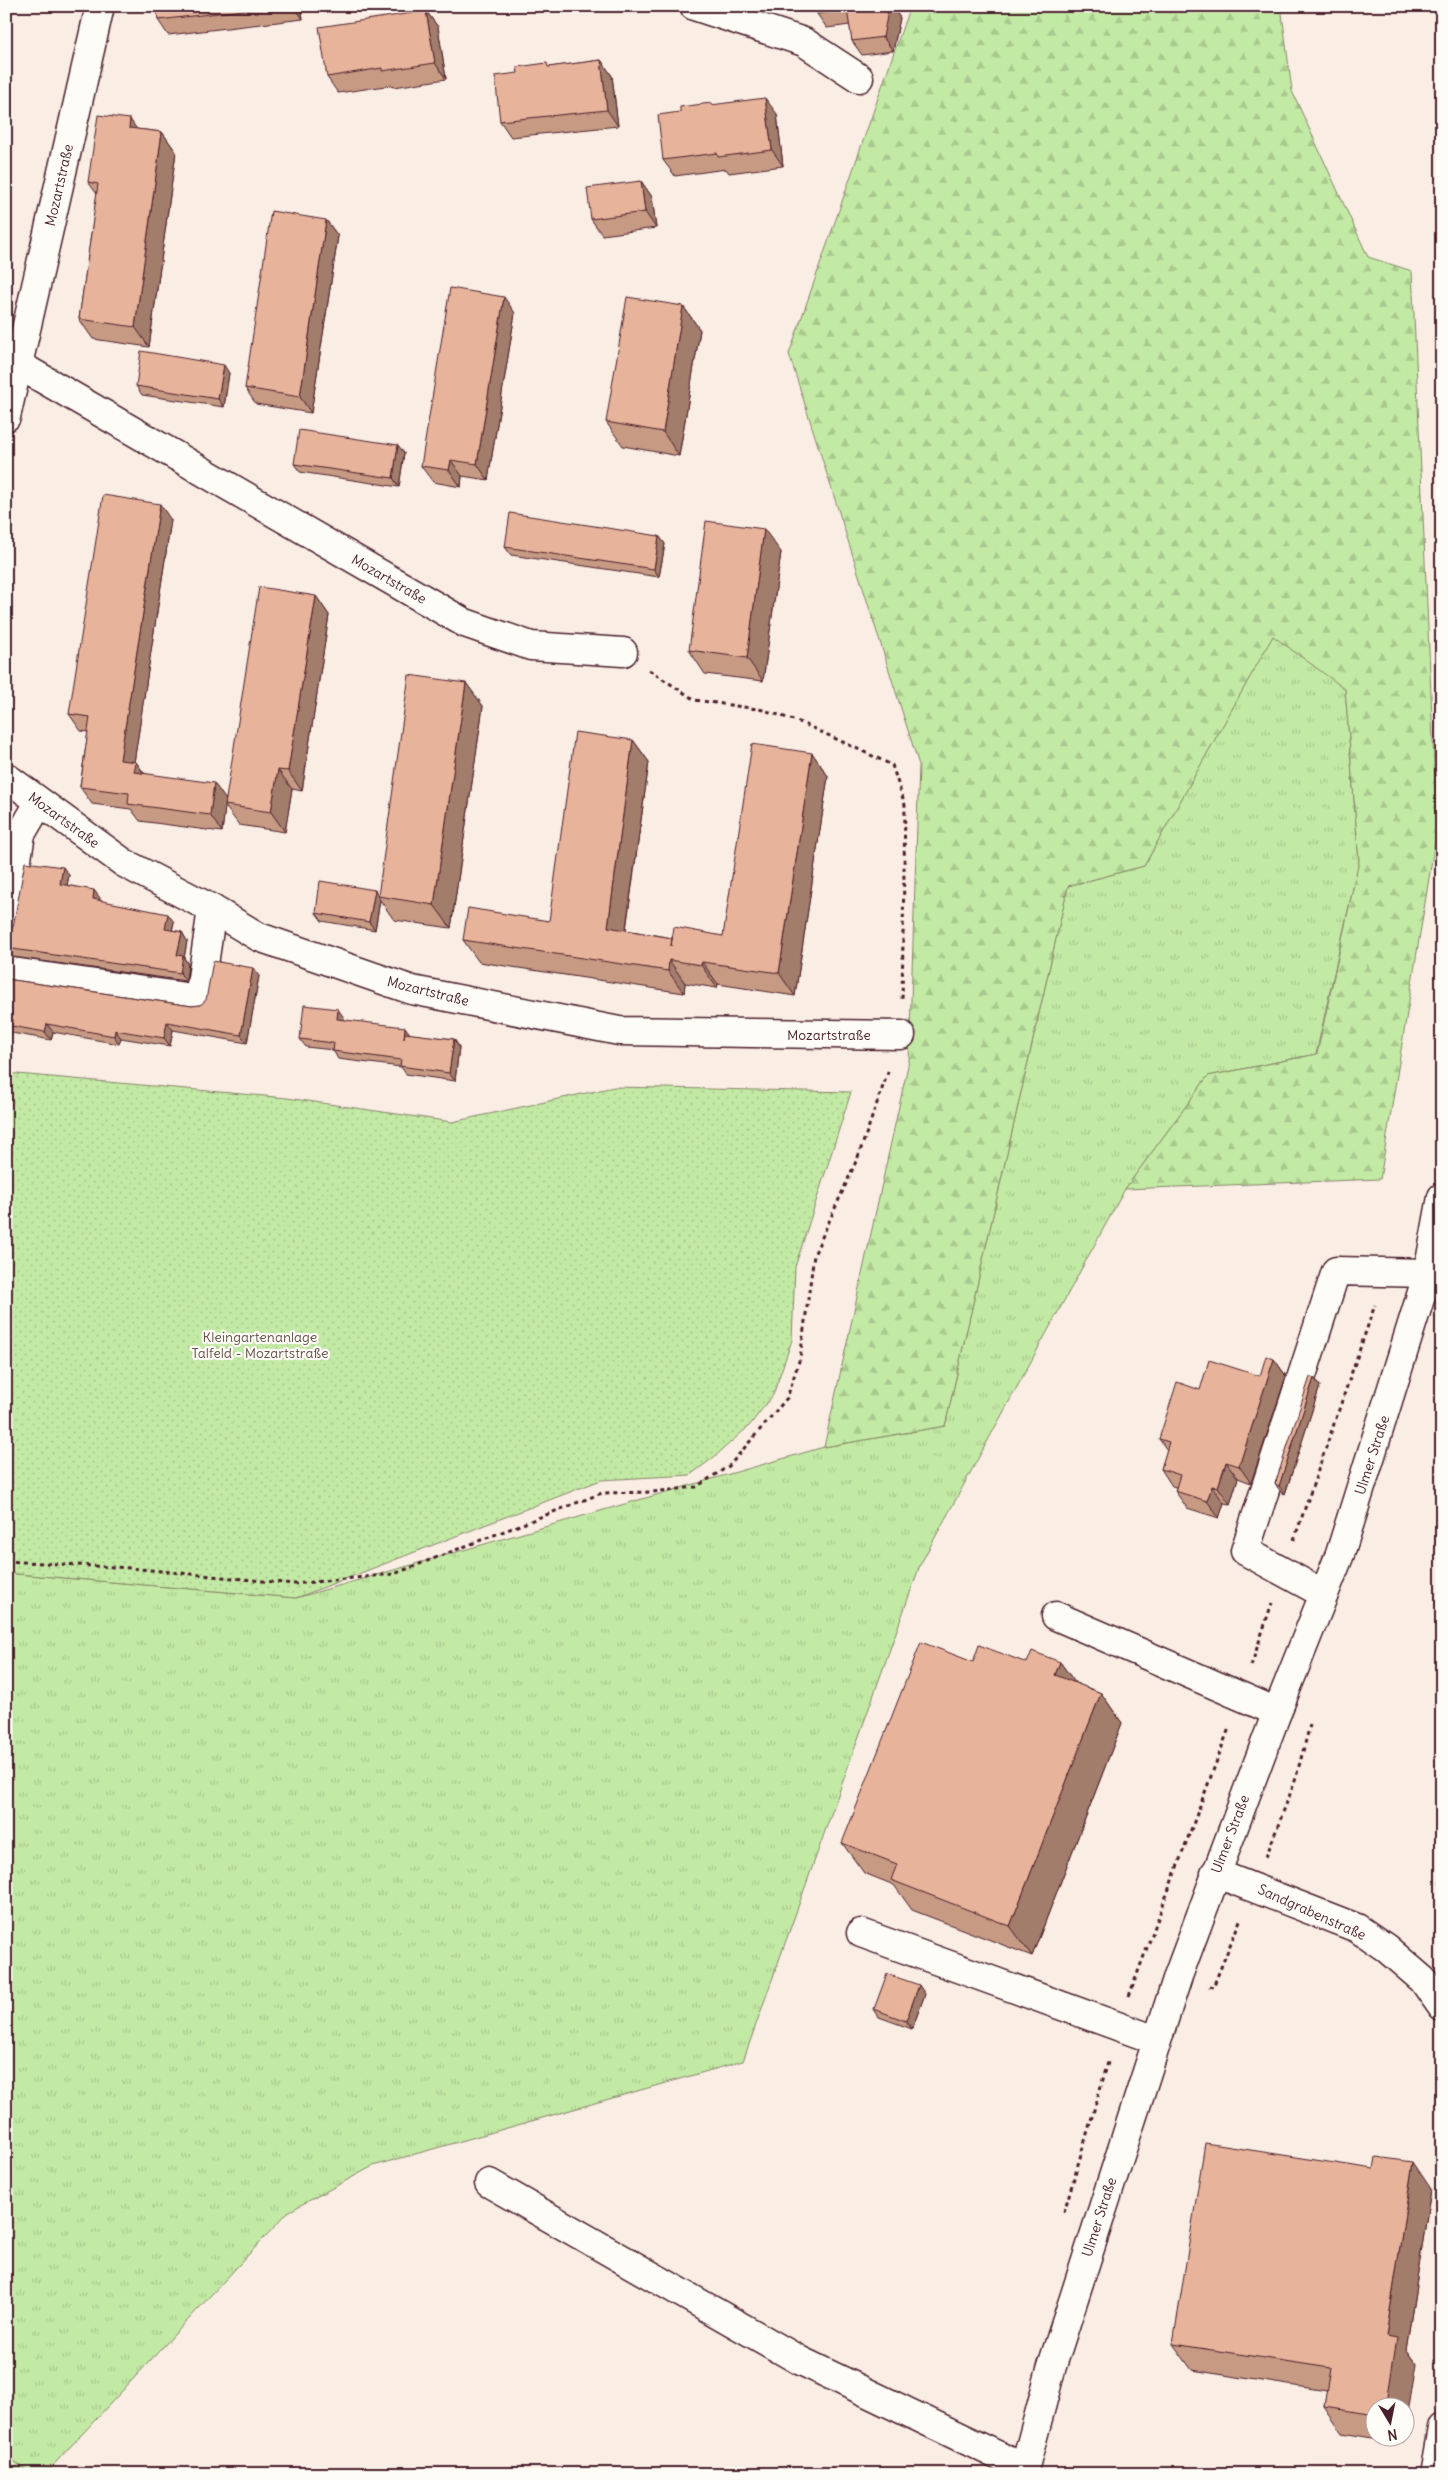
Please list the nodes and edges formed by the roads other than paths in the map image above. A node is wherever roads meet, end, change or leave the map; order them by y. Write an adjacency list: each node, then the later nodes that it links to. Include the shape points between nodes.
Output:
1 (100, 6): 4 (street, Mozartstraße)
2 (694, 6): 3 (street, via 804,42)
3 (859, 78)
4 (17, 364): 5 (street, Mozartstraße); 6 (street, Mozartstraße, via 465,623 531,646)
5 (6, 417)
6 (621, 651)
7 (6, 778): 8 (street, Mozartstraße)
8 (39, 803): 9 (street, Mozartstraße, via 124,863); 10 (street, via 21,834)
9 (212, 909): 11 (street, via 199,999); 12 (street, Mozartstraße, via 259,938 412,990 609,1029 713,1034)
10 (6, 926)
11 (6, 971)
12 (901, 1035)
13 (1442, 1197): 14 (street, Ulmer Straße)
14 (1428, 1273): 15 (street, Ulmer Straße, via 1340,1554); 15 (street, via 1336,1271 1245,1551)
15 (1324, 1594): 17 (street, Ulmer Straße)
16 (1056, 1616): 17 (street)
17 (1277, 1712): 18 (street, Ulmer Straße)
18 (1215, 1873): 20 (street, Sandgrabenstraße, via 1357,1928 1423,1980); 21 (street, Ulmer Straße)
19 (861, 1933): 21 (street)
20 (1442, 2007)
21 (1156, 2040): 24 (street, Ulmer Straße, via 1052,2366)
22 (489, 2183): 24 (street, via 799,2360)
23 (1442, 2428): 25 (street)
24 (1023, 2471)
25 (1434, 2474)

